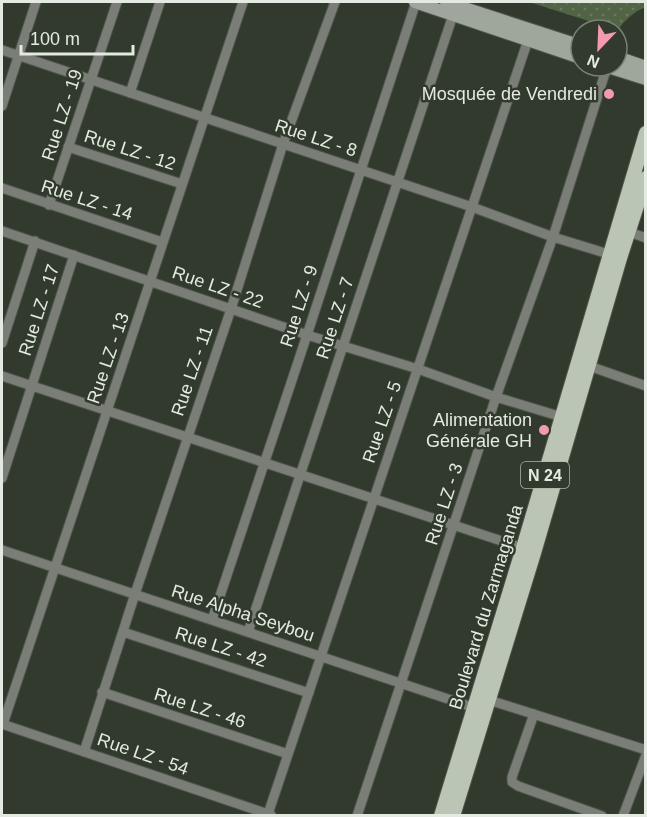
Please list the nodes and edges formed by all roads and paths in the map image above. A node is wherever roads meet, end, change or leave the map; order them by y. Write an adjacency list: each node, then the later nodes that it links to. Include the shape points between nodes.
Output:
1 (36, 2): 13 (street)
2 (117, 2): 19 (street, Rue LZ - 19)
3 (160, 2): 20 (street)
4 (243, 2): 22 (street, Rue LZ - 13)
5 (335, 2): 24 (street, Rue LZ - 11)
6 (415, 2): 8 (main road); 26 (street, Rue LZ - 9)
7 (446, 2): 10 (main road)
8 (453, 15): 9 (main road); 28 (street, Rue LZ - 7)
9 (528, 40): 12 (main road); 32 (street, Rue LZ - 5)
10 (569, 42)
11 (2, 50): 13 (street, Rue LZ - 8)
12 (569, 54)
13 (18, 56): 19 (street, Rue LZ - 8); 21 (street)
14 (629, 61): 15 (main road)
15 (645, 67)
16 (629, 74): 18 (main road)
17 (602, 78): 35 (street, Rue LZ - 3)
18 (645, 79)
19 (91, 80): 20 (street, Rue LZ - 8); 25 (street, Rue LZ - 19)
20 (130, 93): 22 (street, Rue LZ - 8)
21 (2, 106)
22 (204, 118): 24 (street, Rue LZ - 8); 29 (street, Rue LZ - 13)
23 (645, 133): 40 (main road, Boulevard du Zarmaganda / N 24)
24 (283, 144): 26 (street, Rue LZ - 8); 42 (street, Rue LZ - 11)
25 (68, 147): 29 (street, Rue LZ - 12); 31 (street, Rue LZ - 19)
26 (361, 170): 28 (street, Rue LZ - 8); 43 (street, Rue LZ - 9)
27 (645, 178): 34 (main road, Boulevard du Zarmaganda / N 24)
28 (398, 182): 32 (street, Rue LZ - 8); 45 (street, Rue LZ - 7)
29 (182, 184): 38 (street, Rue LZ - 13)
30 (2, 188): 31 (street, Rue LZ - 14)
31 (50, 205): 38 (street, Rue LZ - 14)
32 (472, 207): 35 (street, Rue LZ - 8); 47 (street, Rue LZ - 5)
33 (2, 231): 37 (street, Rue LZ - 22)
34 (629, 232): 36 (street); 40 (main road, Boulevard du Zarmaganda / N 24)
35 (553, 237): 40 (street, Rue LZ - 8); 51 (street, Rue LZ - 3)
36 (645, 238)
37 (35, 241): 39 (street, Rue LZ - 22); 44 (street)
38 (162, 242): 41 (street, Rue LZ - 13)
39 (74, 255): 41 (street, Rue LZ - 22); 49 (street, Rue LZ - 17)
40 (615, 256): 46 (main road, Boulevard du Zarmaganda / N 24); 53 (main road, Boulevard du Zarmaganda / N 24)
41 (151, 281): 42 (street, Rue LZ - 22); 52 (street, Rue LZ - 13)
42 (231, 309): 43 (street, Rue LZ - 22); 54 (street, Rue LZ - 11)
43 (307, 335): 45 (street, Rue LZ - 22); 55 (street, Rue LZ - 9)
44 (2, 343)
45 (344, 346): 47 (street, Rue LZ - 22); 56 (street, Rue LZ - 7)
46 (589, 366): 50 (street); 71 (main road, Boulevard du Zarmaganda / N 24)
47 (418, 369): 51 (street, Rue LZ - 22); 58 (street, Rue LZ - 5)
48 (2, 376): 49 (street)
49 (32, 386): 52 (street); 57 (street, Rue LZ - 17)
50 (645, 386)
51 (496, 397): 53 (street, Rue LZ - 22); 59 (street, Rue LZ - 3)
52 (107, 411): 54 (street); 62 (street, Rue LZ - 13)
53 (562, 417): 60 (main road, Boulevard du Zarmaganda / N 24)
54 (187, 437): 55 (street); 63 (street, Rue LZ - 11)
55 (263, 463): 56 (street); 64 (street, Rue LZ - 9)
56 (301, 475): 58 (street); 66 (street, Rue LZ - 7)
57 (2, 478)
58 (374, 499): 59 (street); 67 (street, Rue LZ - 5)
59 (454, 526): 60 (street); 68 (street, Rue LZ - 3)
60 (523, 548): 72 (main road, Boulevard du Zarmaganda / N 24)
61 (2, 549): 62 (street, Rue Alpha Seybou)
62 (54, 567): 63 (street, Rue Alpha Seybou); 74 (street, Rue LZ - 13)
63 (135, 594): 64 (street, Rue Alpha Seybou); 65 (street, Rue LZ - 11)
64 (212, 620): 66 (street, Rue Alpha Seybou)
65 (123, 632): 69 (street, Rue LZ - 11); 70 (street, Rue LZ - 42)
66 (248, 632): 67 (street, Rue Alpha Seybou)
67 (321, 656): 68 (street, Rue Alpha Seybou); 70 (street, Rue LZ - 5)
68 (401, 683): 72 (street, Rue Alpha Seybou); 79 (street, Rue LZ - 3)
69 (102, 692): 75 (street, Rue LZ - 11); 77 (street, Rue LZ - 46)
70 (309, 693): 77 (street, Rue LZ - 5)
71 (489, 700): 73 (street); 81 (main road, Boulevard du Zarmaganda / N 24)
72 (475, 708): 80 (main road, Boulevard du Zarmaganda / N 24)
73 (534, 714): 76 (street); 82 (street, via 512,782)
74 (2, 724): 75 (street, Rue LZ - 54)
75 (84, 752): 78 (street, Rue LZ - 54)
76 (645, 753): 83 (street)
77 (288, 754): 78 (street, Rue LZ - 5)
78 (270, 815)
79 (357, 816)
80 (441, 816)
81 (453, 816)
82 (602, 816)
83 (623, 816)

